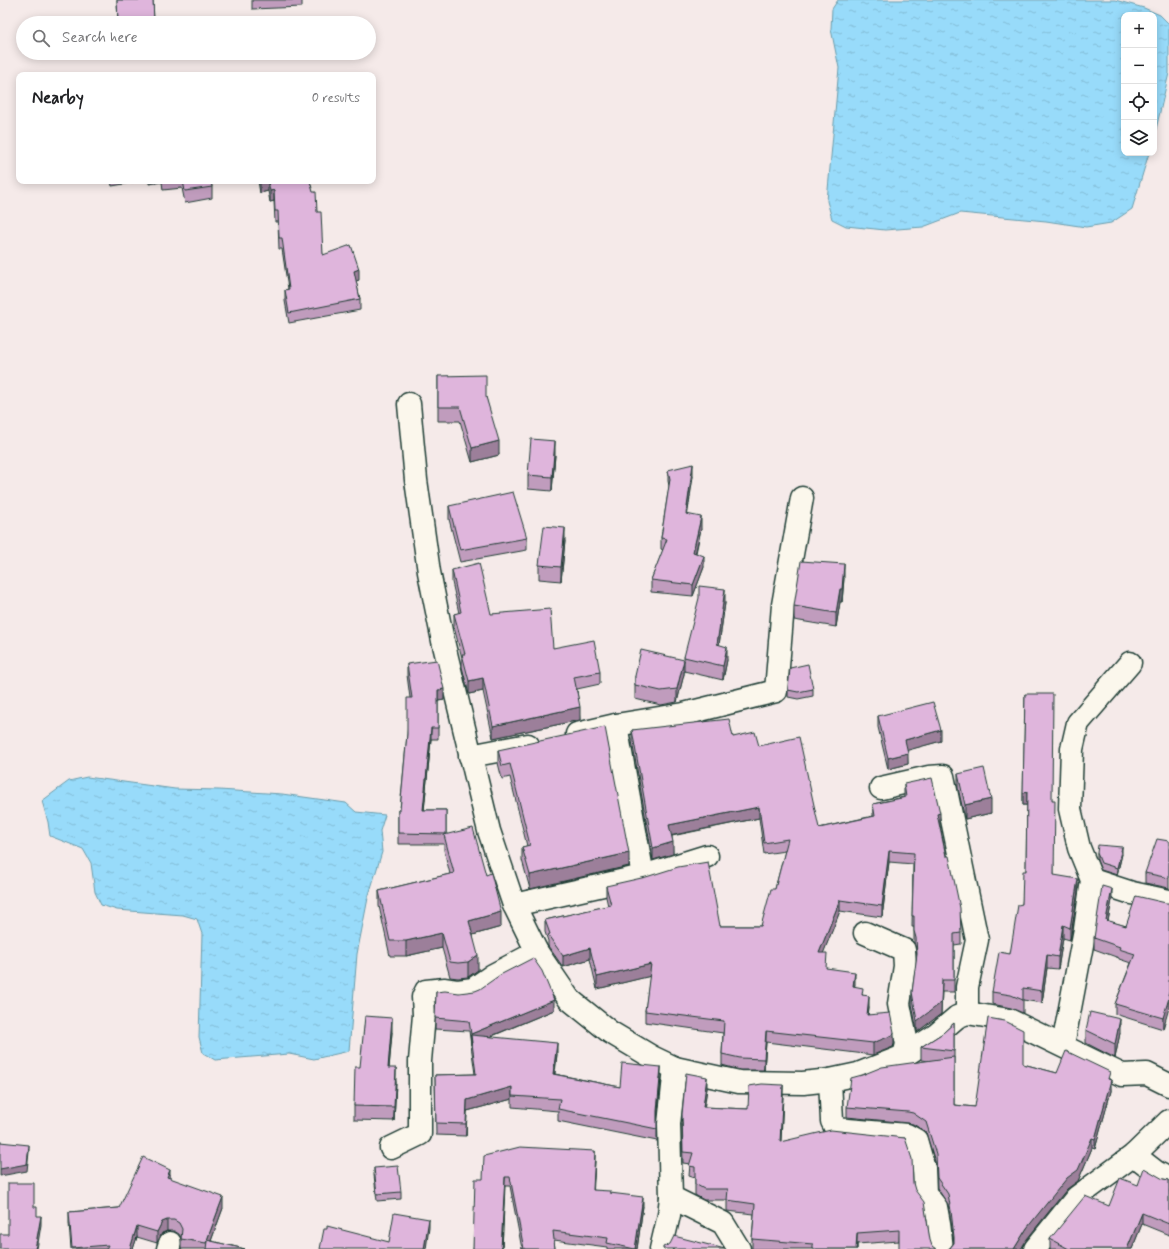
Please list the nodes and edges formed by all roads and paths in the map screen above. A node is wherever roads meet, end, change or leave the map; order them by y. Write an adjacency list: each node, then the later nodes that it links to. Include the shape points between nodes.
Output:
1 (409, 404): 5 (street, via 416,480 429,572)
2 (802, 498): 4 (street, via 783,605 776,691 684,714)
3 (1130, 663): 9 (street, via 1078,723 1072,749 1070,809 1079,848)
4 (616, 725): 5 (street); 8 (street)
5 (470, 756): 11 (street, via 490,831)
6 (881, 788): 14 (street, via 943,776 977,940 967,987)
7 (707, 856): 8 (street)
8 (643, 876): 11 (street)
9 (1092, 880): 10 (street, via 1132,893); 15 (street)
10 (1169, 900)
11 (514, 905): 13 (street)
12 (865, 933): 16 (street, via 904,950 905,966 899,1004 907,1044)
13 (537, 952): 17 (street, via 569,999 610,1032); 21 (street, via 493,975 473,989 426,991 423,998 420,1061 420,1134)
14 (967, 1014): 15 (street, via 1009,1020); 16 (street, via 957,1017 936,1036)
15 (1063, 1045): 19 (street, via 1122,1075 1147,1074)
16 (904, 1056): 18 (street, via 858,1074)
17 (675, 1068): 18 (street, via 739,1082); 24 (street, via 669,1124)
18 (830, 1080): 27 (street, via 832,1121 836,1129 907,1135 916,1140 924,1168 925,1194 936,1208)
19 (1169, 1085)
20 (1169, 1121): 22 (street)
21 (391, 1148)
22 (1134, 1155): 23 (street); 28 (street, via 1077,1197)
23 (1169, 1179)
24 (671, 1196): 25 (street); 26 (street, via 723,1223)
25 (661, 1249)
26 (739, 1249)
27 (942, 1249)
28 (1035, 1249)

